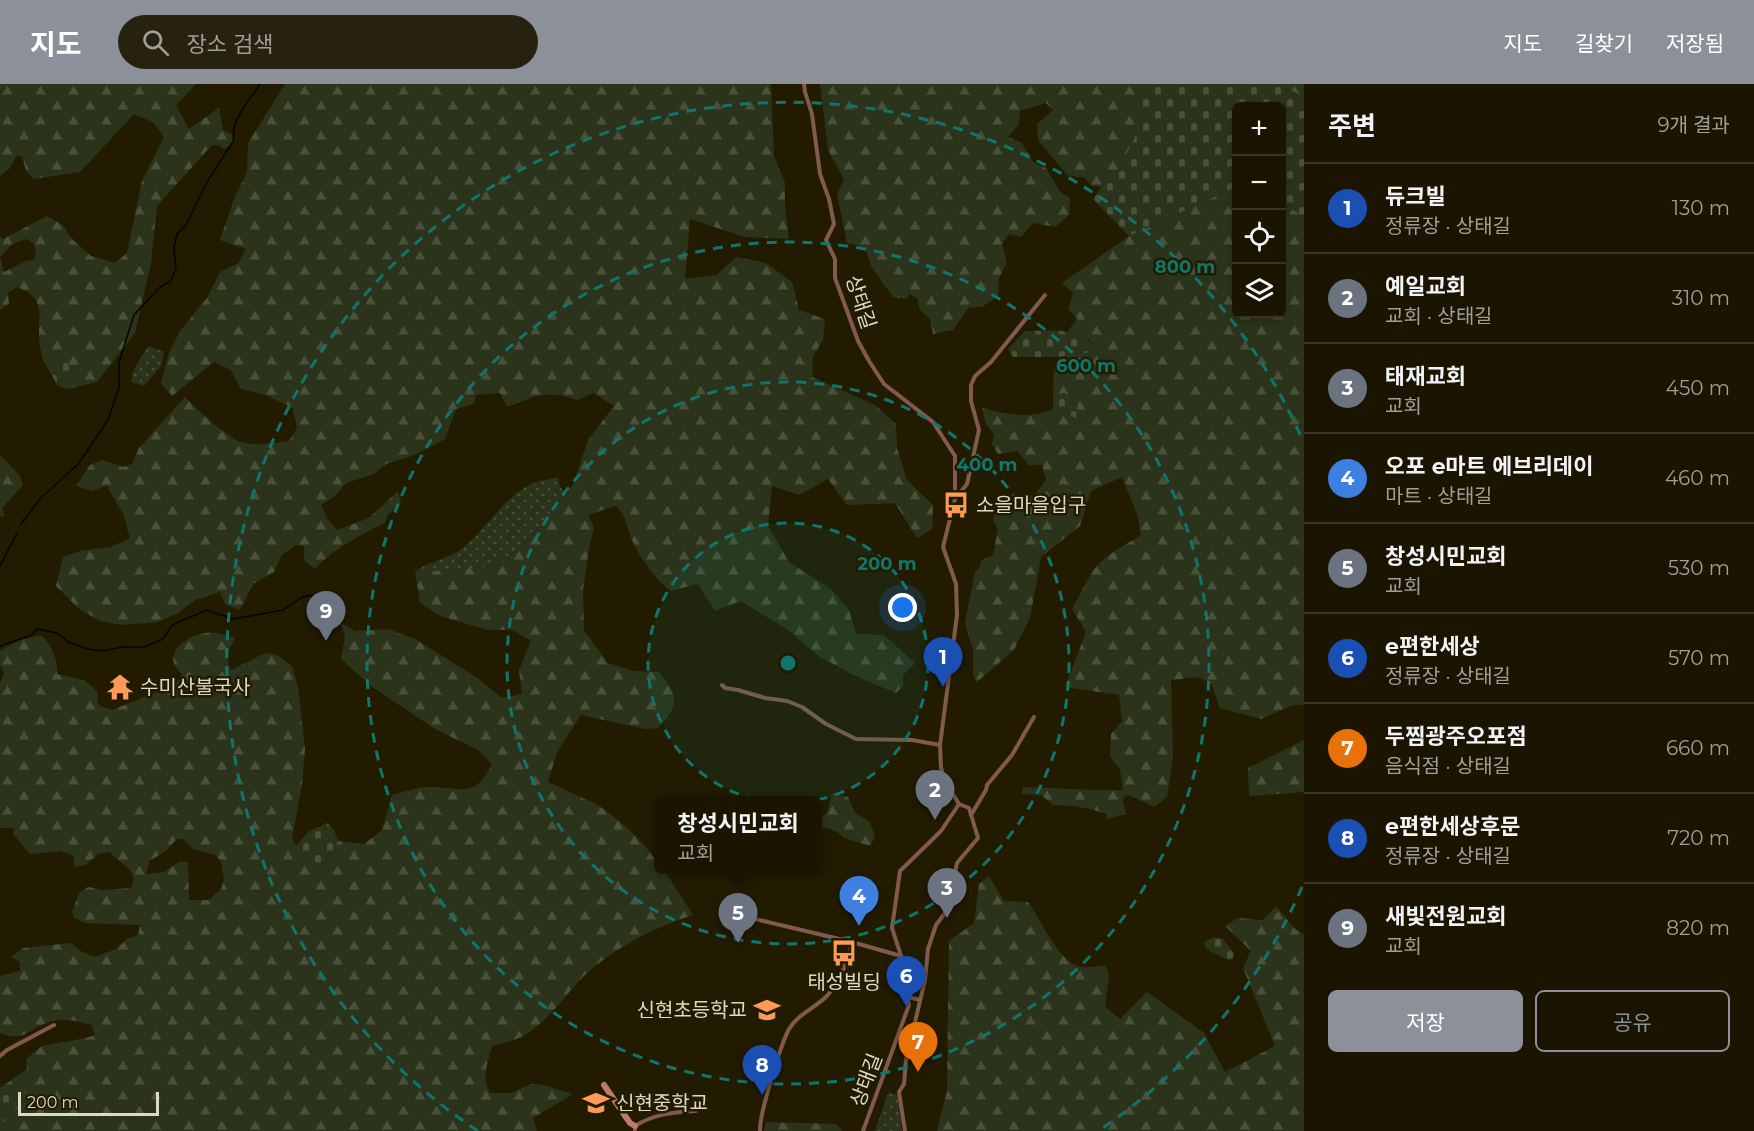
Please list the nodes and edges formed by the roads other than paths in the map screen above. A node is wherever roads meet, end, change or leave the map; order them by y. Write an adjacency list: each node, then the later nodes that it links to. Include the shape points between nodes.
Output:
1 (804, 84): 3 (street, 상태길, via 813,114 820,174 834,224 826,240 835,259 835,278 858,341 884,384 933,422 955,456)
2 (1045, 295): 3 (street, 상태길, via 971,385 979,430 967,484)
3 (955, 500): 6 (street, 상태길, via 944,547 956,584 957,615)
4 (722, 686): 6 (street, via 787,701 856,739)
5 (1034, 717): 8 (street)
6 (940, 745): 7 (street, 상태길, via 946,783)
7 (959, 804): 8 (street, via 969,808); 11 (street, 상태길, via 941,831 900,871 892,928)
8 (971, 815): 13 (street, via 978,838 957,863 948,909 936,925 928,949)
9 (724, 924): 10 (street, via 755,919)
10 (852, 942): 11 (street); 19 (street, via 842,975 827,996 789,1029)
11 (902, 957): 12 (street, 상태길)
12 (908, 998): 13 (street); 20 (street, 상태길, via 903,1026)
13 (920, 1000): 21 (street, via 904,1084 899,1092)
14 (54, 1024): 15 (street)
15 (0, 1056)
16 (604, 1085): 18 (street)
17 (696, 1111): 18 (street, via 647,1119)
18 (635, 1129)
19 (760, 1131)
20 (863, 1131)
21 (905, 1131)

